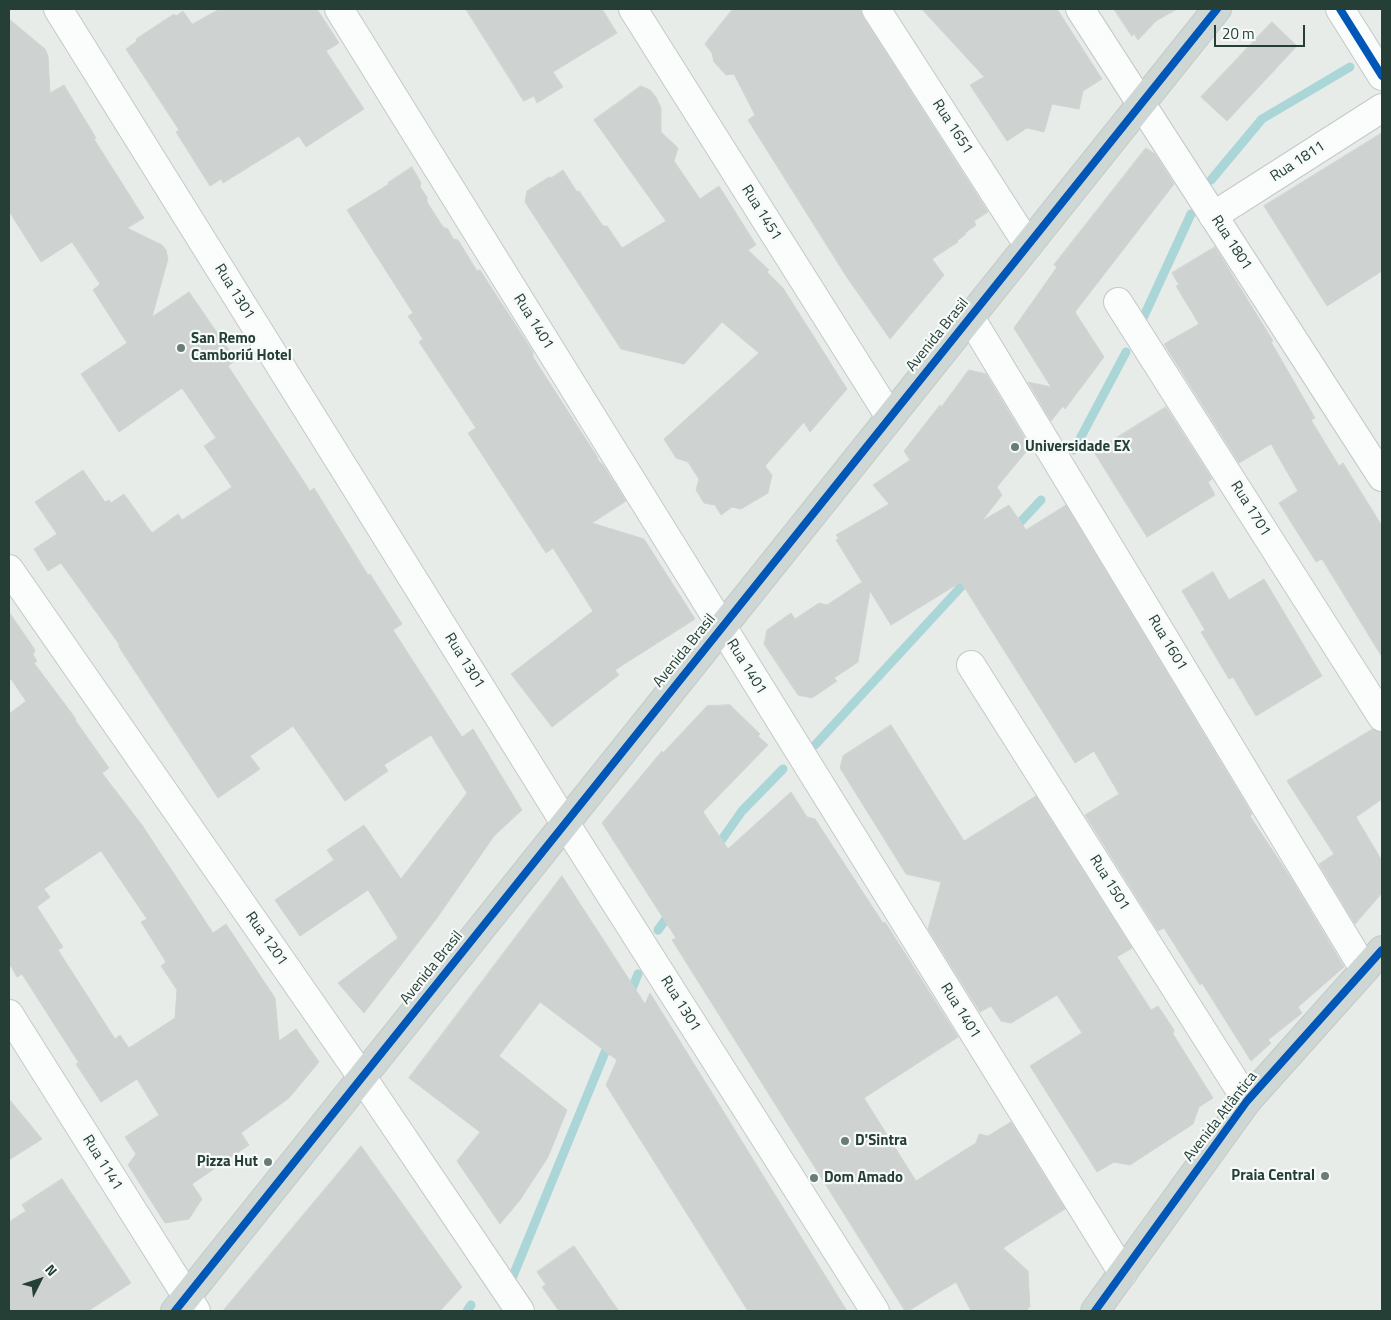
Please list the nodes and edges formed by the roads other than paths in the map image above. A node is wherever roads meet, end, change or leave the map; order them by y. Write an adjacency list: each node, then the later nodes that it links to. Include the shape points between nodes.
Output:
1 (58, 9): 21 (street, Rua 1301)
2 (339, 9): 18 (street, Rua 1401)
3 (632, 9): 15 (street, Rua 1451)
4 (876, 9): 12 (street, Rua 1651)
5 (1080, 9): 9 (street, Rua 1801)
6 (1217, 9): 9 (main road, Avenida Brasil)
7 (1340, 9): 8 (street)
8 (1382, 76)
9 (1141, 103): 11 (street, Rua 1801); 12 (main road, Avenida Brasil)
10 (1382, 108): 11 (street, Rua 1811)
11 (1213, 216): 16 (street, Rua 1801)
12 (1028, 245): 14 (main road, Avenida Brasil)
13 (1118, 302): 20 (street, Rua 1701)
14 (970, 317): 15 (main road, Avenida Brasil); 22 (street, Rua 1601)
15 (890, 417): 18 (main road, Avenida Brasil)
16 (1382, 477)
17 (9, 569): 24 (street, Rua 1201)
18 (722, 628): 21 (main road, Avenida Brasil); 26 (street, Rua 1401)
19 (971, 665): 25 (street, Rua 1501)
20 (1382, 717)
21 (565, 823): 24 (main road, Avenida Brasil); 29 (street, Rua 1301)
22 (1373, 960): 25 (main road, Avenida Atlântica)
23 (9, 1014): 27 (street, Rua 1141)
24 (362, 1077): 27 (main road, Avenida Brasil); 28 (street, Rua 1201)
25 (1247, 1101): 26 (main road, Avenida Atlântica)
26 (1123, 1273): 30 (main road, Avenida Atlântica)
27 (186, 1306)
28 (520, 1311)
29 (875, 1311)
30 (1095, 1311)

